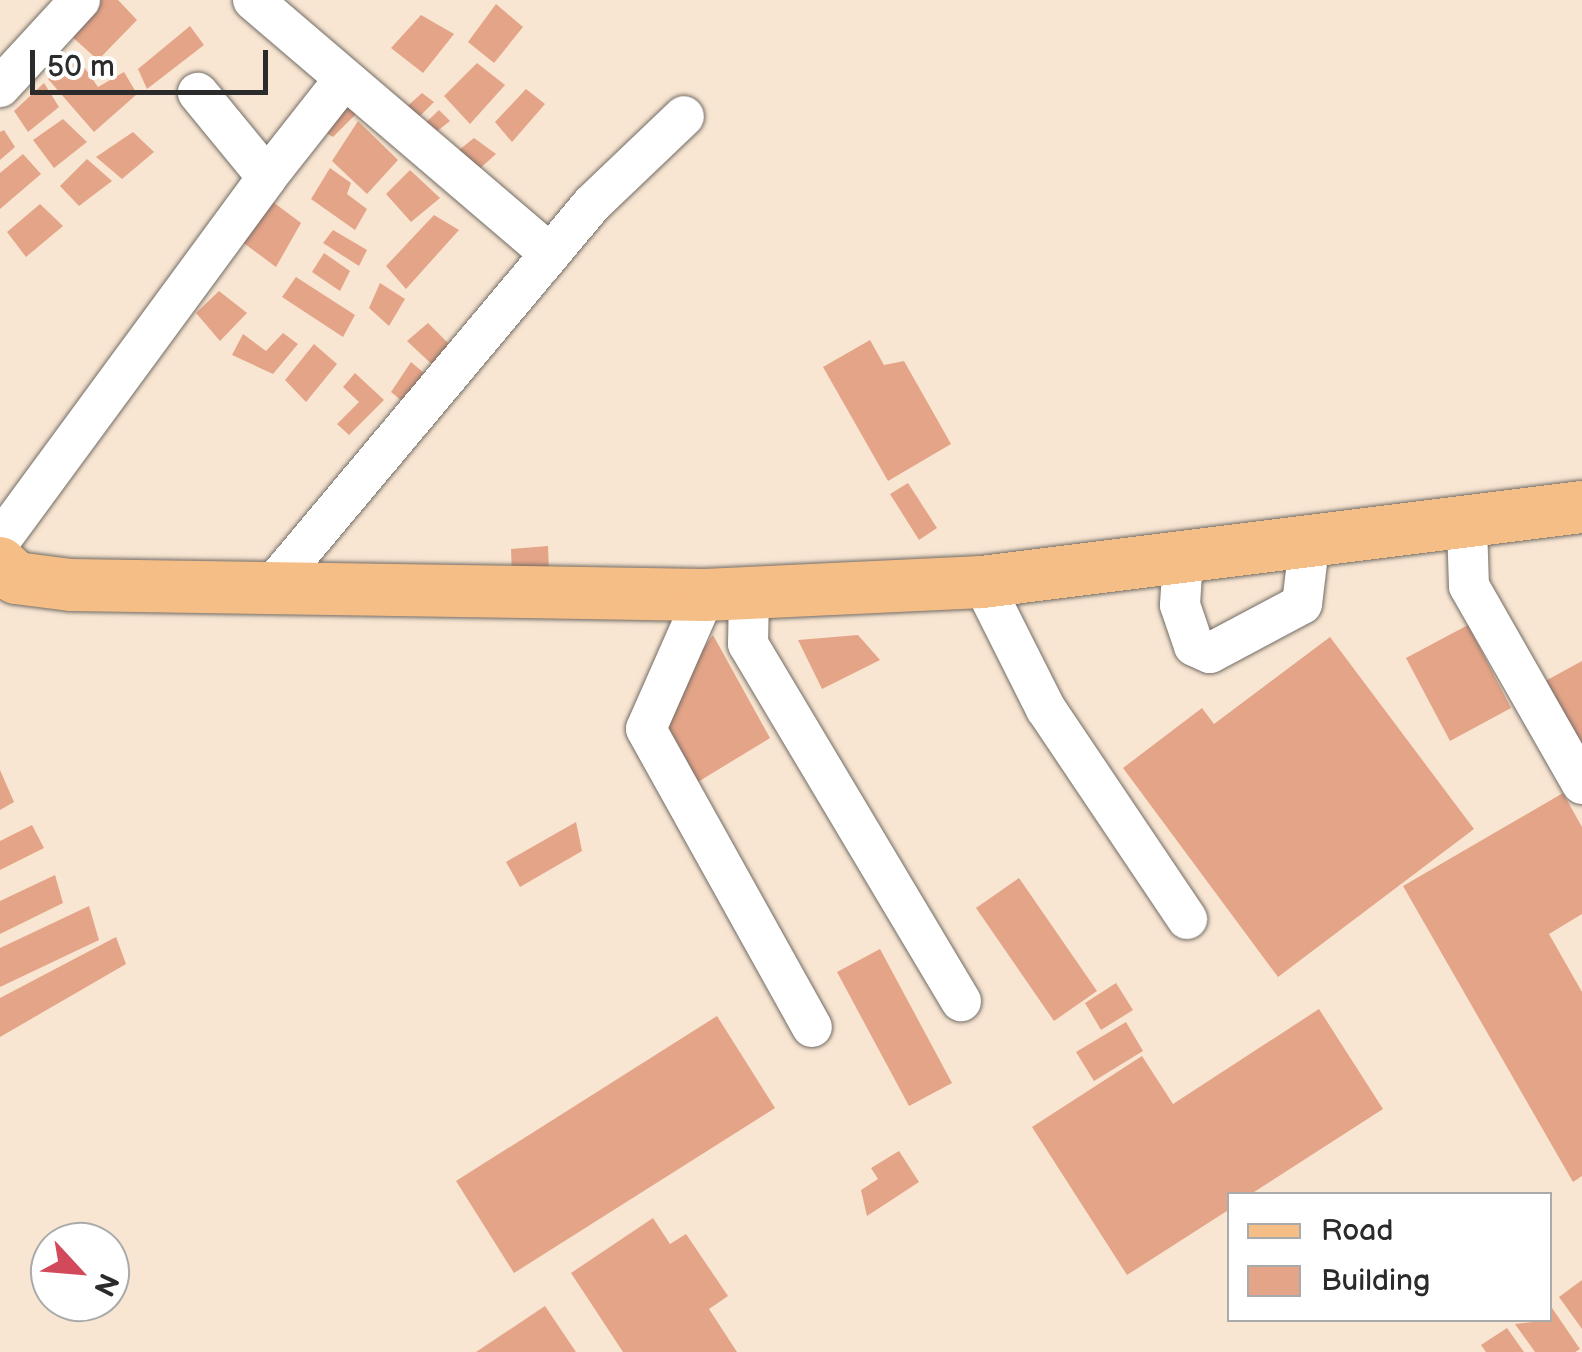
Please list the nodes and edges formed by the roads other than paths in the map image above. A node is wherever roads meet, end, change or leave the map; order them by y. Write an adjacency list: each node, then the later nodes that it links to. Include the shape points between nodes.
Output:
1 (80, 0): 4 (street)
2 (253, 0): 3 (street)
3 (344, 79): 7 (street); 8 (street)
4 (0, 87)
5 (198, 92): 7 (street)
6 (684, 116): 8 (street)
7 (267, 177): 11 (street)
8 (550, 254): 16 (street)
9 (1582, 507): 10 (main road)
10 (1466, 526): 12 (main road); 18 (street, via 1469,586)
11 (0, 541)
12 (1309, 546): 13 (main road); 13 (street, via 1300,606 1210,652 1194,646 1180,605)
13 (1183, 556): 15 (main road)
14 (0, 563): 16 (main road, via 16,578 71,585)
15 (982, 582): 17 (main road); 19 (street, via 1046,709)
16 (267, 592): 17 (main road)
17 (727, 594): 20 (street, via 748,644); 21 (street, via 646,729)
18 (1582, 784)
19 (1186, 919)
20 (962, 1002)
21 (812, 1028)

